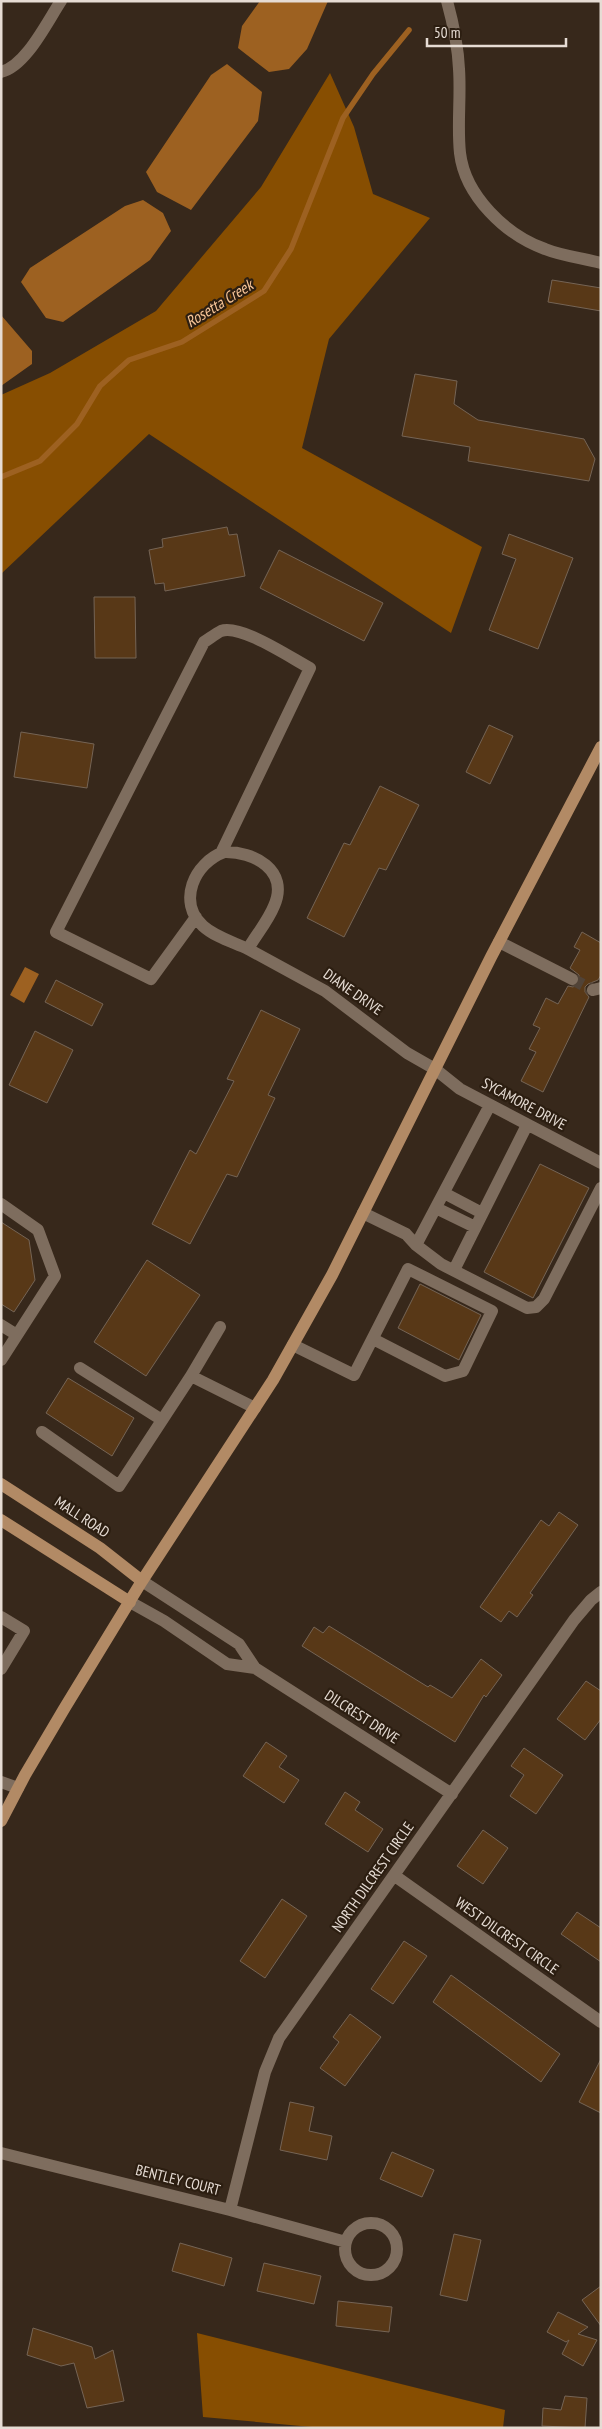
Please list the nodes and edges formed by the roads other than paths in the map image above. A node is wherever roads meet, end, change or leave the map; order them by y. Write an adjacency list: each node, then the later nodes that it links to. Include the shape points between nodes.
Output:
1 (61, 1): 3 (street, via 20,62)
2 (447, 1): 4 (street, via 460,68 460,154 474,192 499,220 523,239 545,250)
3 (1, 72)
4 (601, 263)
5 (600, 749): 8 (main road)
6 (221, 853): 7 (street, via 207,860 196,872 191,885 191,900); 7 (street, via 310,668 256,638 234,630 221,631 204,642 56,932 151,979); 9 (street, via 240,852 259,859 270,868 276,881 274,906)
7 (196, 916): 9 (street, DIANE DRIVE, via 211,932)
8 (499, 942): 10 (street); 11 (main road)
9 (248, 949): 11 (street, DIANE DRIVE, via 325,991 407,1053)
10 (572, 979)
11 (434, 1069): 12 (street, SYCAMORE DRIVE); 19 (main road)
12 (490, 1105): 13 (street, SYCAMORE DRIVE); 16 (street)
13 (527, 1124): 14 (street, SYCAMORE DRIVE); 20 (street)
14 (601, 1163)
15 (601, 1188): 23 (street, via 544,1299 536,1307 527,1308)
16 (444, 1193): 18 (street); 20 (street)
17 (1, 1204): 26 (street, via 38,1230 56,1276)
18 (436, 1208): 21 (street); 22 (street)
19 (363, 1213): 22 (street, via 406,1234); 28 (main road)
20 (482, 1213): 21 (street)
21 (475, 1227): 23 (street)
22 (416, 1245): 23 (street)
23 (454, 1270)
24 (1, 1325): 26 (street)
25 (220, 1327): 31 (street)
26 (17, 1335): 29 (street)
27 (373, 1339): 27 (street, via 408,1269 492,1311 463,1372 445,1376); 28 (street, via 354,1375)
28 (292, 1345): 32 (main road)
29 (1, 1360)
30 (80, 1368): 33 (street)
31 (191, 1376): 32 (street); 33 (street)
32 (255, 1408): 37 (main road)
33 (162, 1420): 34 (street, via 119,1486)
34 (42, 1432)
35 (1, 1484): 37 (main road, MALL ROAD, via 100,1548)
36 (1, 1520): 39 (main road)
37 (142, 1581): 39 (main road); 41 (street, DILCREST DRIVE, via 239,1644)
38 (601, 1592): 45 (street, NORTH DILCREST CIRCLE, via 574,1620)
39 (130, 1602): 41 (street, DILCREST DRIVE, via 227,1664); 44 (main road)
40 (1, 1617): 42 (street, via 24,1631)
41 (255, 1668): 45 (street, DILCREST DRIVE)
42 (1, 1669)
43 (1, 1782): 44 (street)
44 (18, 1788): 46 (main road)
45 (452, 1794): 47 (street, NORTH DILCREST CIRCLE)
46 (1, 1821)
47 (395, 1876): 48 (street, WEST DILCREST CIRCLE); 50 (street, NORTH DILCREST CIRCLE, via 290,2020 270,2055)
48 (601, 2022)
49 (1, 2153): 50 (street, BENTLEY COURT)
50 (230, 2210): 51 (street, BENTLEY COURT)
51 (346, 2242): 51 (street, via 356,2227 364,2223 381,2224 395,2235 398,2253 390,2268 375,2275 366,2274 351,2266 345,2250)

